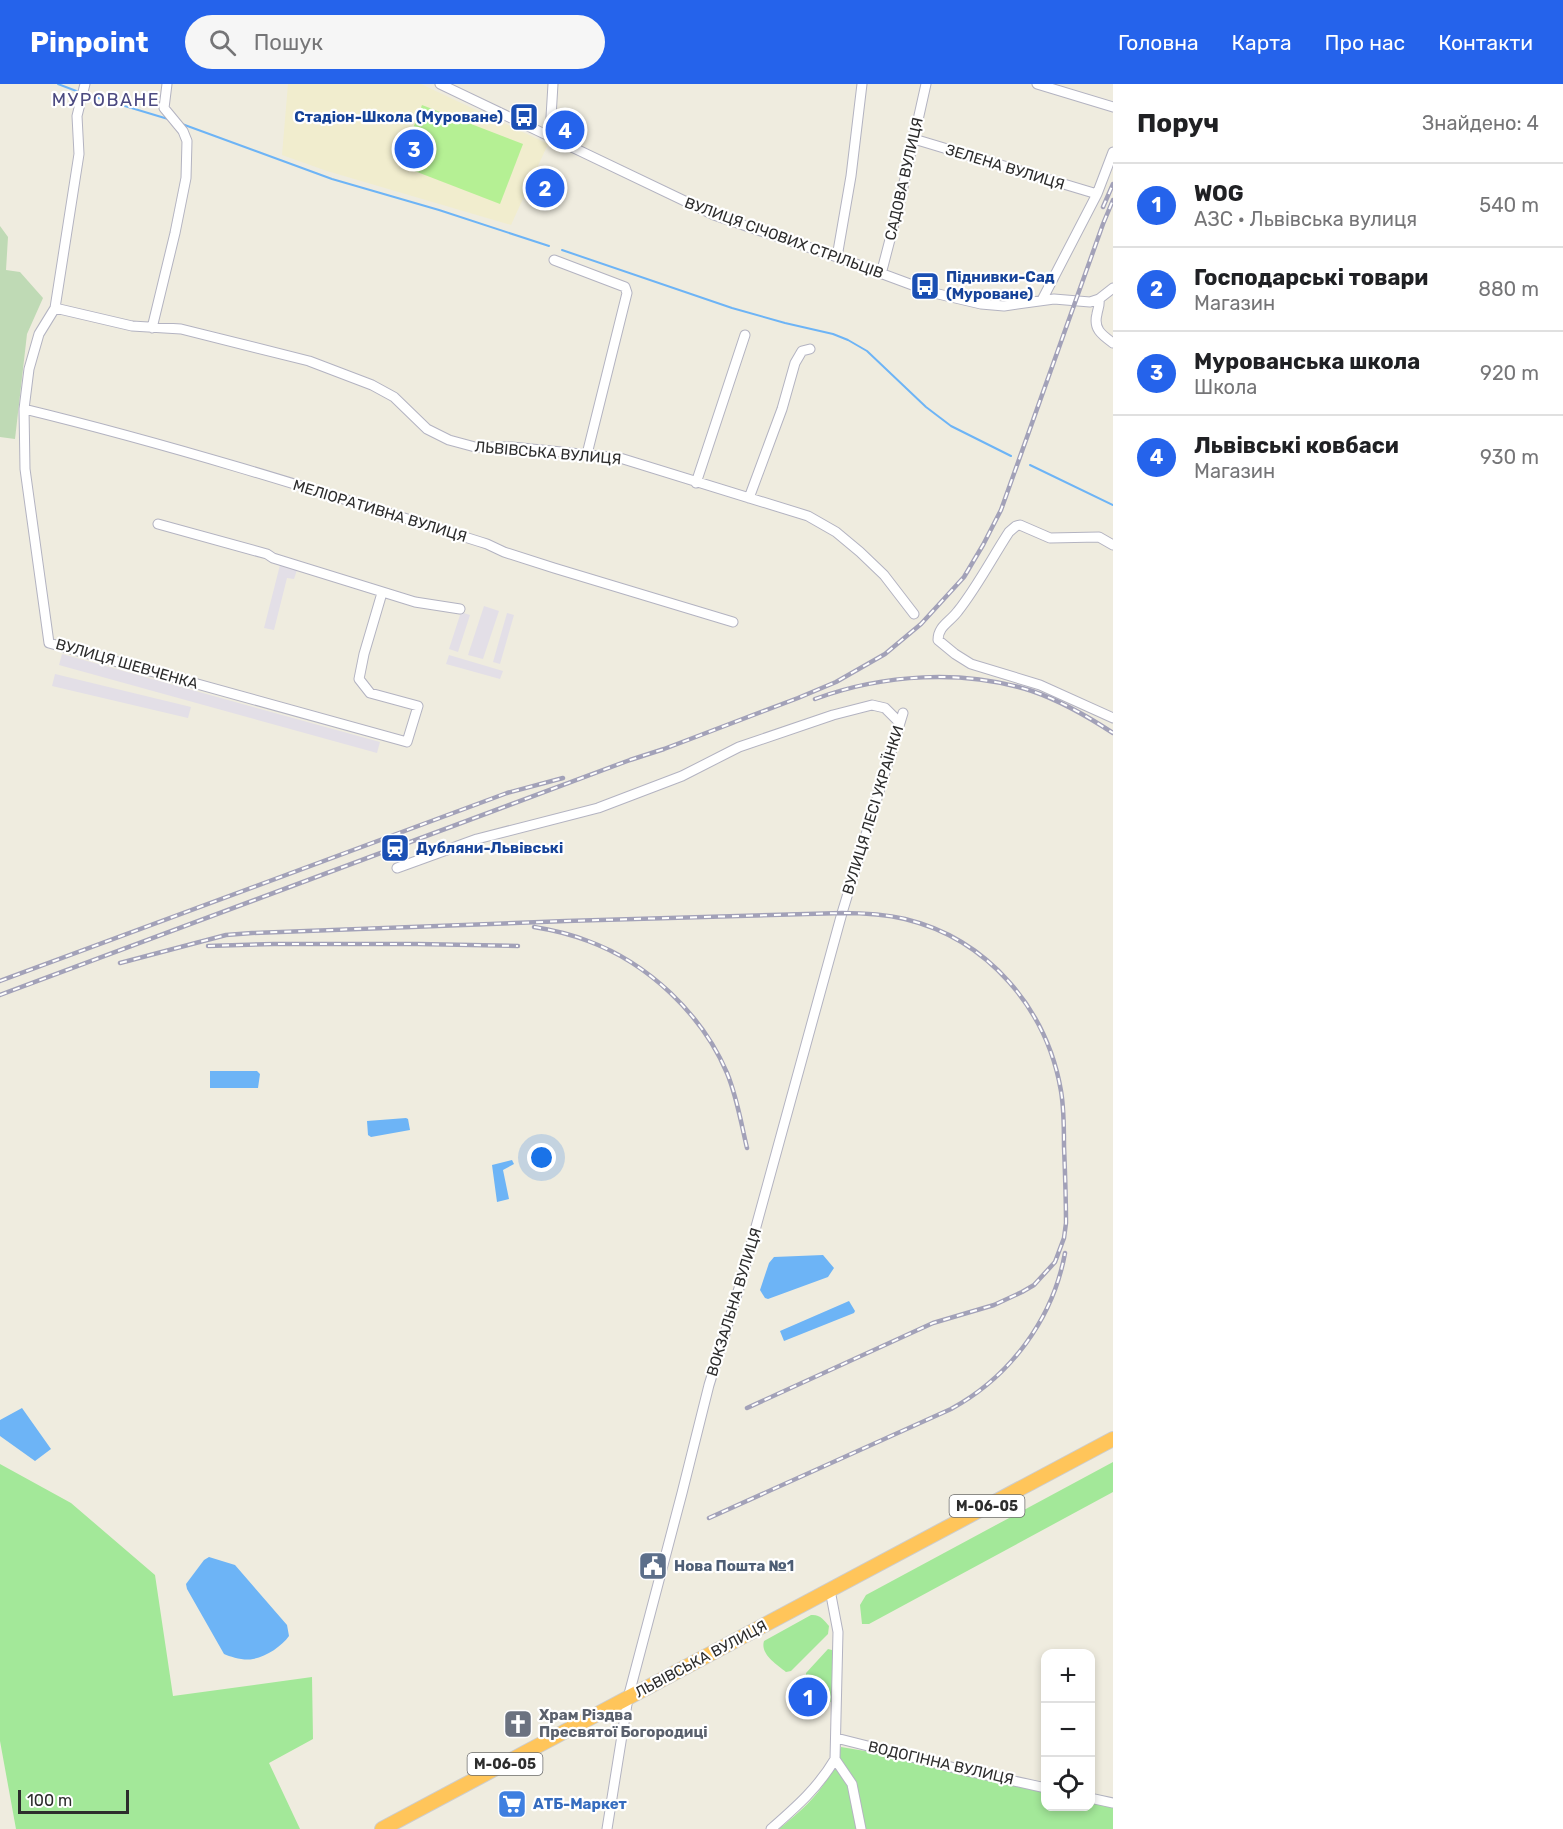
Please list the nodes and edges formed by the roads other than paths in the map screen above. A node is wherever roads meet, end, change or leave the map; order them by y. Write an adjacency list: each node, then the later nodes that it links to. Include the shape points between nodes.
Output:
1 (85, 84): 19 (street, ВУЛИЦЯ ШЕВЧЕНКА, via 76,116 79,154)
2 (167, 84): 20 (street, via 164,108 187,141 186,178)
3 (440, 84): 9 (street, ВУЛИЦЯ СІЧОВИХ СТРІЛЬЦІВ)
4 (553, 84): 9 (street)
5 (862, 84): 13 (street)
6 (926, 84): 10 (street, САДОВА ВУЛИЦЯ)
7 (1037, 84): 8 (street)
8 (1113, 107)
9 (553, 138): 13 (street, ВУЛИЦЯ СІЧОВИХ СТРІЛЬЦІВ, via 705,211)
10 (914, 139): 12 (street, ЗЕЛЕНА ВУЛИЦЯ); 15 (street, САДОВА ВУЛИЦЯ)
11 (1113, 152): 12 (street)
12 (1097, 194): 18 (street)
13 (837, 257): 15 (street, ВУЛИЦЯ СІЧОВИХ СТРІЛЬЦІВ)
14 (554, 260): 25 (street, via 625,287 627,293)
15 (880, 274): 18 (street, ВУЛИЦЯ СІЧОВИХ СТРІЛЬЦІВ, via 981,304 1004,306)
16 (1113, 288): 17 (street)
17 (1099, 299): 18 (street, ВУЛИЦЯ СІЧОВИХ СТРІЛЬЦІВ); 22 (street, via 1096,327)
18 (1042, 300)
19 (55, 308): 20 (street, ЛЬВІВСЬКА ВУЛИЦЯ); 24 (street, ВУЛИЦЯ ШЕВЧЕНКА, via 39,334)
20 (152, 328): 25 (street, ЛЬВІВСЬКА ВУЛИЦЯ, via 181,329 350,375 394,397 427,429 449,440 475,447)
21 (745, 335): 26 (street)
22 (1113, 343)
23 (810, 349): 27 (street, via 802,351 795,363)
24 (24, 409): 30 (street, ВУЛИЦЯ ШЕВЧЕНКА, via 25,469 49,643 407,742 418,706 370,693 359,680); 33 (street, МЕЛІОРАТИВНА ВУЛИЦЯ, via 228,464)
25 (587, 454): 26 (street, ЛЬВІВСЬКА ВУЛИЦЯ, via 620,458)
26 (696, 483): 27 (street, ЛЬВІВСЬКА ВУЛИЦЯ)
27 (749, 498): 32 (street, ЛЬВІВСЬКА ВУЛИЦЯ, via 808,516 836,532 884,575)
28 (158, 524): 30 (street, via 267,554)
29 (1113, 545): 35 (street, via 1099,537 1050,538 1016,526 958,612 938,634 938,640 971,664 1040,685)
30 (382, 593): 31 (street)
31 (460, 609)
32 (914, 614)
33 (733, 622)
34 (903, 713): 36 (street, ВУЛИЦЯ ЛЕСІ УКРАЇНКИ)
35 (1113, 718)
36 (900, 723): 37 (street, via 885,708 872,705 833,716 739,747 682,776 598,808 477,839); 38 (street, ВУЛИЦЯ ЛЕСІ УКРАЇНКИ)
37 (397, 868)
38 (843, 908): 41 (street, ВОКЗАЛЬНА ВУЛИЦЯ, via 709,1386)
39 (1113, 1439): 40 (highway, ЛЬВІВСЬКА ВУЛИЦЯ / М-06-05)
40 (830, 1590): 41 (highway, ЛЬВІВСЬКА ВУЛИЦЯ / М-06-05); 42 (street, via 838,1632)
41 (628, 1698): 47 (highway, ЛЬВІВСЬКА ВУЛИЦЯ / М-06-05); 48 (street, ВОКЗАЛЬНА ВУЛИЦЯ)
42 (836, 1738): 43 (street); 44 (street, ВОДОГІННА ВУЛИЦЯ)
43 (836, 1759): 49 (street, via 808,1797); 50 (street, via 852,1784)
44 (1041, 1787)
45 (1095, 1799): 46 (street)
46 (1113, 1803)
47 (382, 1829)
48 (607, 1829)
49 (771, 1829)
50 (861, 1829)

